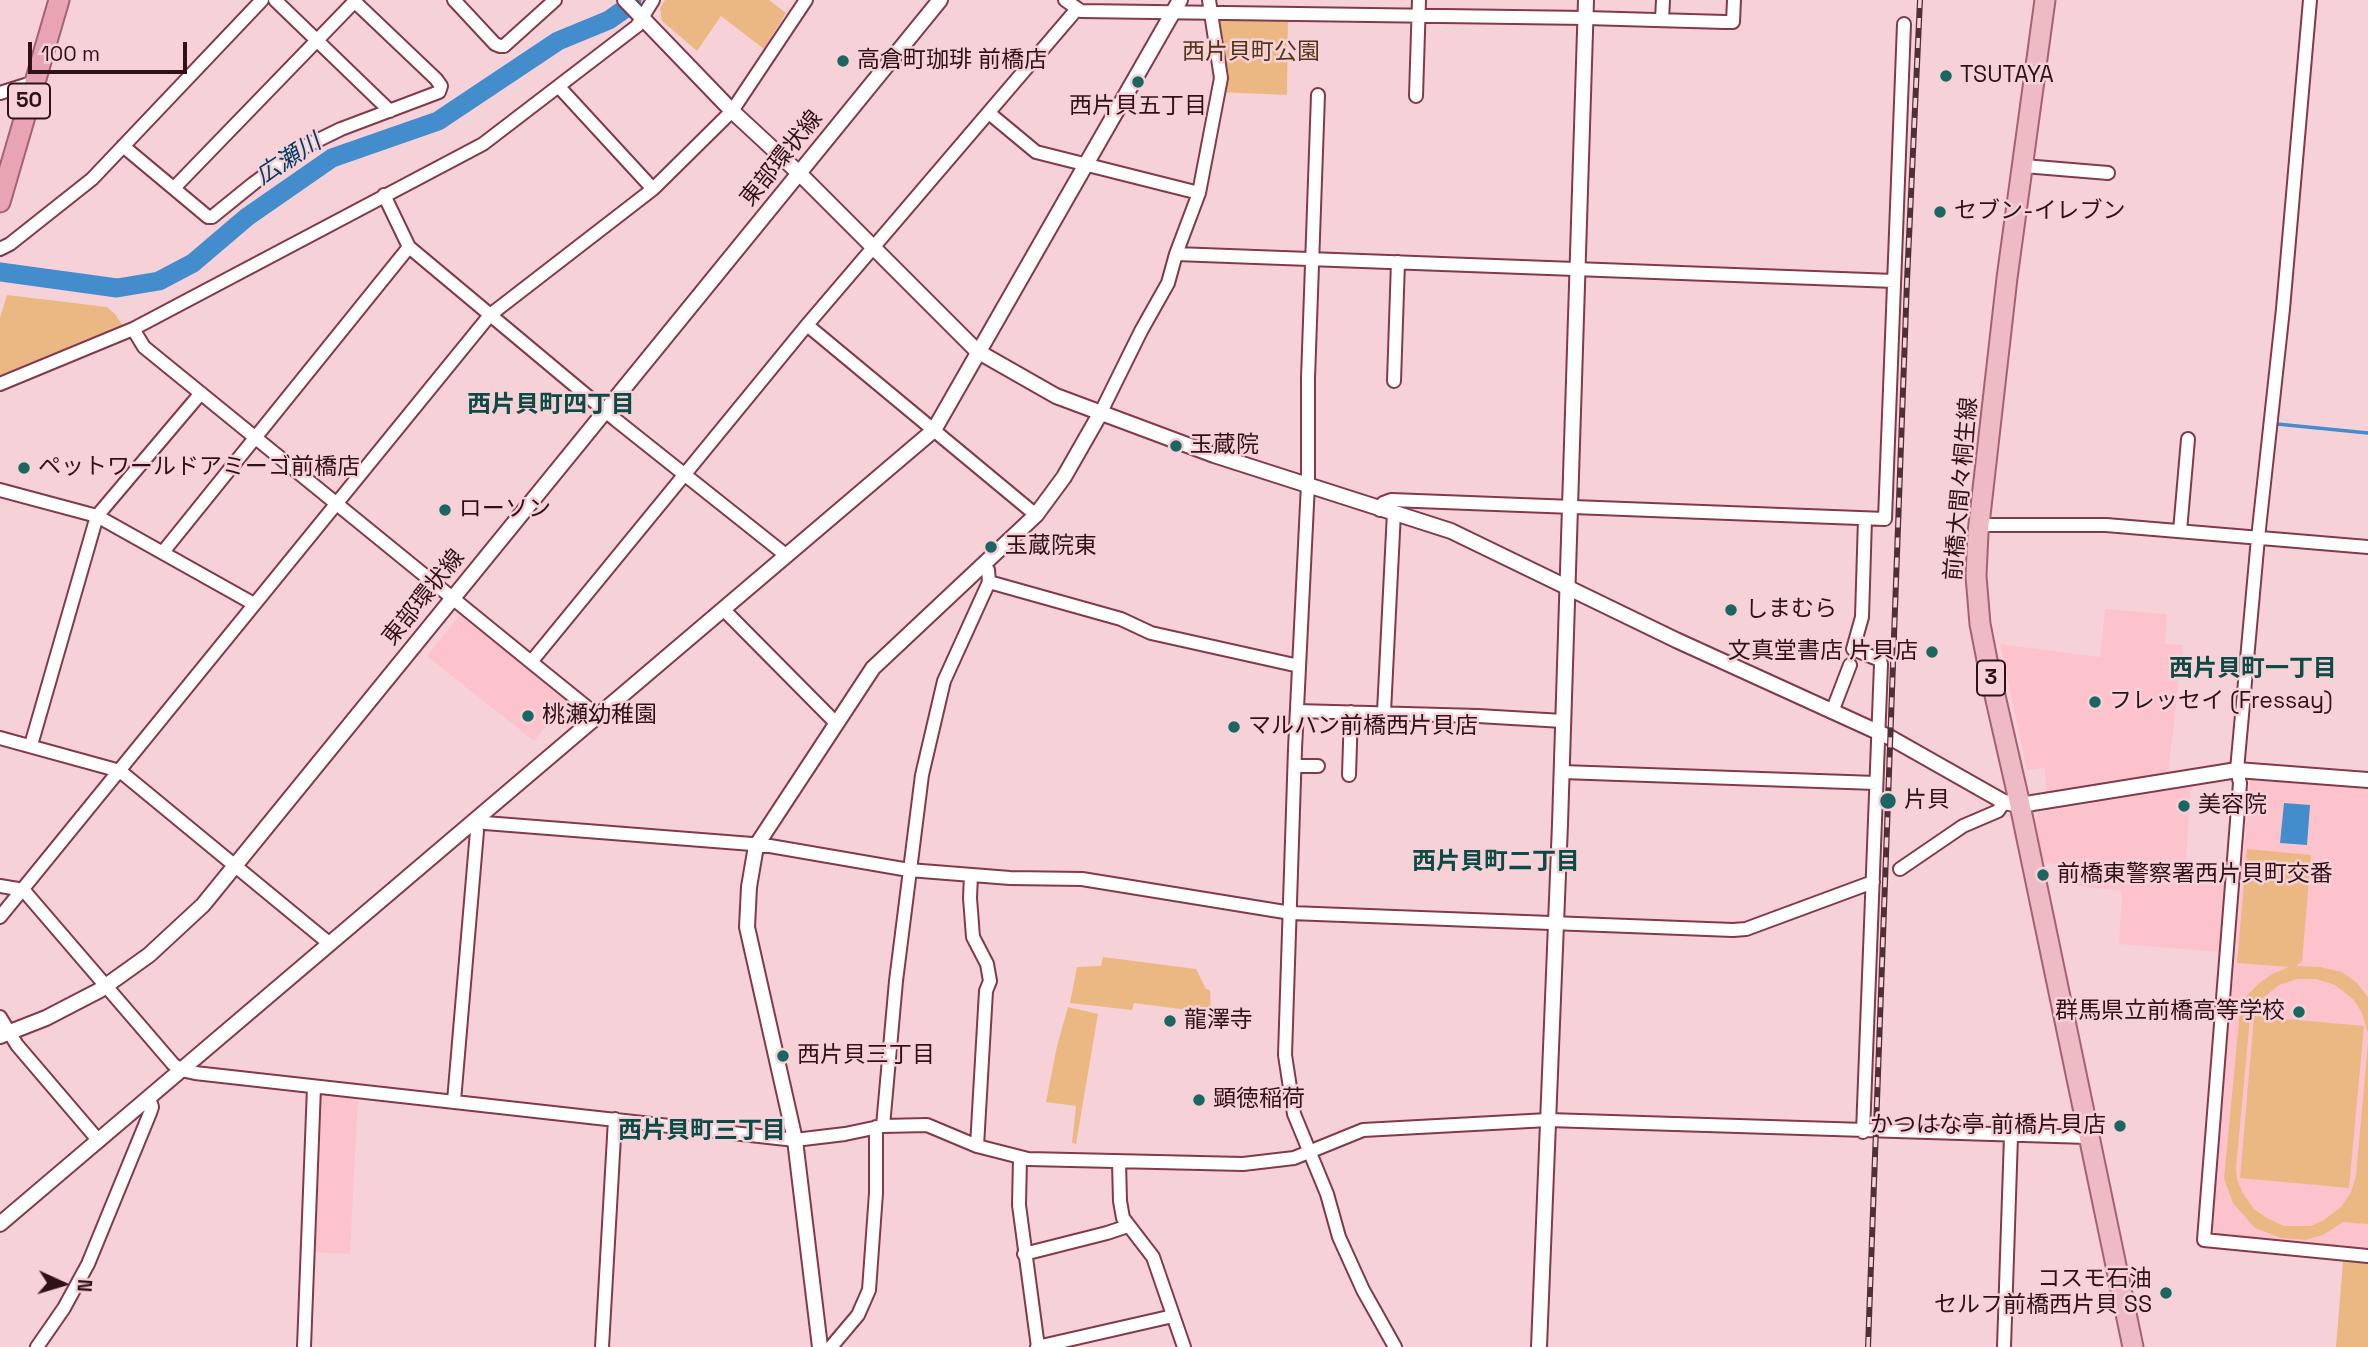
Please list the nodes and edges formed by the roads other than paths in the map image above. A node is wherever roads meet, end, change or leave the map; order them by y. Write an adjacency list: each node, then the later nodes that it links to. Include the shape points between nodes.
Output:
1 (59, 0): 27 (highway, 50)
2 (262, 0): 35 (street)
3 (275, 0): 26 (street)
4 (454, 0): 5 (street, via 495,44 504,46)
5 (555, 0)
6 (653, 0): 19 (street)
7 (806, 0): 33 (street)
8 (940, 0): 39 (street, 東部環状線)
9 (1065, 0): 20 (street)
10 (1209, 0): 21 (street)
11 (1419, 0): 22 (street)
12 (1586, 0): 23 (street)
13 (1663, 0): 24 (street)
14 (1734, 0): 24 (street, via 1733,22)
15 (2045, 0): 37 (main road, 前橋大間々桐生線 / 3)
16 (2310, 0): 76 (street)
17 (355, 1): 26 (street); 32 (street, via 441,86 435,95)
18 (1177, 6): 20 (street); 21 (street); 36 (street)
19 (635, 9): 28 (street, via 637,26); 33 (street)
20 (1077, 9): 34 (street)
21 (1210, 14): 22 (street); 42 (street, via 1221,78)
22 (1418, 15): 23 (street); 31 (street)
23 (1586, 18): 24 (street); 51 (street)
24 (1662, 20)
25 (1904, 24): 52 (street)
26 (316, 40): 32 (street); 40 (street)
27 (35, 82): 29 (street); 44 (highway, 50)
28 (560, 88): 41 (street); 43 (street, via 483,144)
29 (0, 93)
30 (1318, 95): 49 (street)
31 (1416, 96)
32 (390, 111): 40 (street, via 302,148 212,217)
33 (732, 111): 39 (street); 41 (street)
34 (989, 113): 36 (street, via 1031,150); 46 (street)
35 (123, 146): 40 (street); 47 (street, via 75,195)
36 (1087, 165): 42 (street); 56 (street)
37 (2024, 166): 38 (street); 74 (main road, 前橋大間々桐生線 / 3)
38 (2108, 173)
39 (800, 174): 46 (street); 60 (street, 東部環状線)
40 (174, 188)
41 (653, 189): 53 (street)
42 (1199, 193): 48 (street)
43 (384, 195): 45 (street); 55 (street)
44 (0, 202)
45 (409, 247): 53 (street); 63 (street)
46 (873, 247): 54 (street); 56 (street)
47 (0, 249)
48 (1176, 254): 49 (street); 61 (street, via 1168,282)
49 (1312, 260): 50 (street); 66 (street)
50 (1398, 262): 51 (street); 57 (street)
51 (1578, 269): 52 (street); 69 (street)
52 (1894, 282): 73 (street, via 1886,517)
53 (490, 315): 60 (street); 68 (street)
54 (807, 325): 62 (street); 65 (street)
55 (132, 329): 58 (street); 59 (street, via 144,347)
56 (977, 351): 61 (street, via 1056,396); 62 (street)
57 (1394, 381)
58 (0, 384)
59 (201, 393): 63 (street); 72 (street)
60 (607, 410): 65 (street); 83 (street, 東部環状線)
61 (1100, 414): 66 (street); 71 (street, via 1064,477)
62 (934, 430): 71 (street); 79 (street)
63 (256, 436): 68 (street); 78 (street)
64 (2188, 439): 75 (street)
65 (684, 474): 79 (street); 86 (street)
66 (1308, 484): 70 (street); 88 (street)
67 (0, 491): 72 (street)
68 (338, 503): 83 (street); 84 (street)
69 (1570, 508): 70 (street, via 1391,500 1383,503); 73 (street); 82 (street)
70 (1387, 511): 82 (street, via 1451,531); 91 (street)
71 (1036, 514): 80 (street)
72 (97, 516): 78 (street); 98 (street)
73 (1865, 519): 96 (street, via 1862,617 1853,649 1880,660)
74 (1979, 525): 75 (street, via 2105,525); 107 (main road, 前橋大間々桐生線 / 3, via 1976,576 1980,624)
75 (2180, 531): 76 (street)
76 (2258, 538): 77 (street); 101 (street)
77 (2368, 548)
78 (163, 552): 84 (street)
79 (787, 556): 85 (street)
80 (981, 566): 81 (street, via 988,570); 95 (street, via 873,668)
81 (989, 582): 88 (street, via 1121,619 1151,633); 112 (street, via 943,681 922,775)
82 (1567, 586): 92 (street); 94 (street)
83 (453, 599): 86 (street); 110 (street, 東部環状線)
84 (254, 604): 102 (street)
85 (724, 610): 93 (street); 95 (street)
86 (531, 662): 93 (street)
87 (1850, 665): 92 (street)
88 (1299, 666): 89 (street)
89 (1297, 711): 90 (street); 99 (street)
90 (1351, 712): 91 (street); 104 (street)
91 (1384, 712): 94 (street)
92 (1832, 712): 96 (street)
93 (598, 717): 108 (street)
94 (1563, 721): 103 (street)
95 (836, 723): 109 (street)
96 (1878, 733): 106 (street); 107 (street)
97 (0, 738): 98 (street)
98 (31, 745): 102 (street)
99 (1295, 766): 100 (street); 117 (street)
100 (1318, 766)
101 (2237, 770): 105 (street); 107 (street); 143 (street, via 2240,783 2204,1240)
102 (120, 771): 110 (street); 116 (street)
103 (1562, 772): 106 (street); 119 (street)
104 (1349, 775)
105 (2368, 780)
106 (1875, 783): 114 (street)
107 (2012, 804): 111 (street, via 1963,826); 133 (main road, 前橋大間々桐生線 / 3)
108 (476, 820): 109 (street); 120 (street); 127 (street)
109 (756, 846): 112 (street); 134 (street, via 747,928)
110 (236, 864): 120 (street); 121 (street, 東部環状線, via 188,920)
111 (1900, 869)
112 (909, 870): 113 (street); 130 (street)
113 (971, 875): 117 (street, via 1082,879); 136 (street, via 973,937 990,981)
114 (1873, 882): 119 (street, via 1739,930); 131 (street)
115 (0, 886): 116 (street)
116 (22, 890): 118 (street); 121 (street)
117 (1291, 914): 119 (street); 137 (street, via 1286,1065 1294,1114)
118 (0, 917)
119 (1555, 925): 129 (street)
120 (330, 944): 124 (street)
121 (106, 985): 123 (street, 東部環状線); 124 (street)
122 (0, 1017): 123 (street)
123 (4, 1035): 135 (street)
124 (181, 1070): 125 (street); 126 (street)
125 (314, 1087): 127 (street); 146 (street)
126 (149, 1098): 135 (street); 145 (street, via 150,1113 88,1264)
127 (454, 1101): 128 (street)
128 (615, 1119): 134 (street); 147 (street)
129 (1548, 1120): 131 (street); 137 (street, via 1363,1130); 153 (street)
130 (880, 1127): 134 (street); 136 (street, via 927,1125); 149 (street, via 869,1290 858,1315)
131 (1863, 1132): 132 (street)
132 (2011, 1136): 133 (street); 154 (street)
133 (2087, 1138): 155 (main road, 前橋大間々桐生線 / 3)
134 (795, 1140): 148 (street)
135 (99, 1141): 140 (street)
136 (977, 1146): 138 (street)
137 (1310, 1152): 139 (street, via 1243,1164); 152 (street, via 1339,1237)
138 (1020, 1158): 139 (street); 142 (street, via 1018,1195)
139 (1119, 1162): 141 (street, via 1121,1210)
140 (0, 1224)
141 (1128, 1226): 142 (street); 144 (street, via 1153,1257)
142 (1024, 1254): 150 (street)
143 (2368, 1256)
144 (1173, 1316): 150 (street); 151 (street)
145 (37, 1347)
146 (304, 1347)
147 (602, 1347)
148 (820, 1347)
149 (831, 1347)
150 (1038, 1347)
151 (1184, 1347)
152 (1395, 1347)
153 (1539, 1347)
154 (2004, 1347)
155 (2133, 1347)

